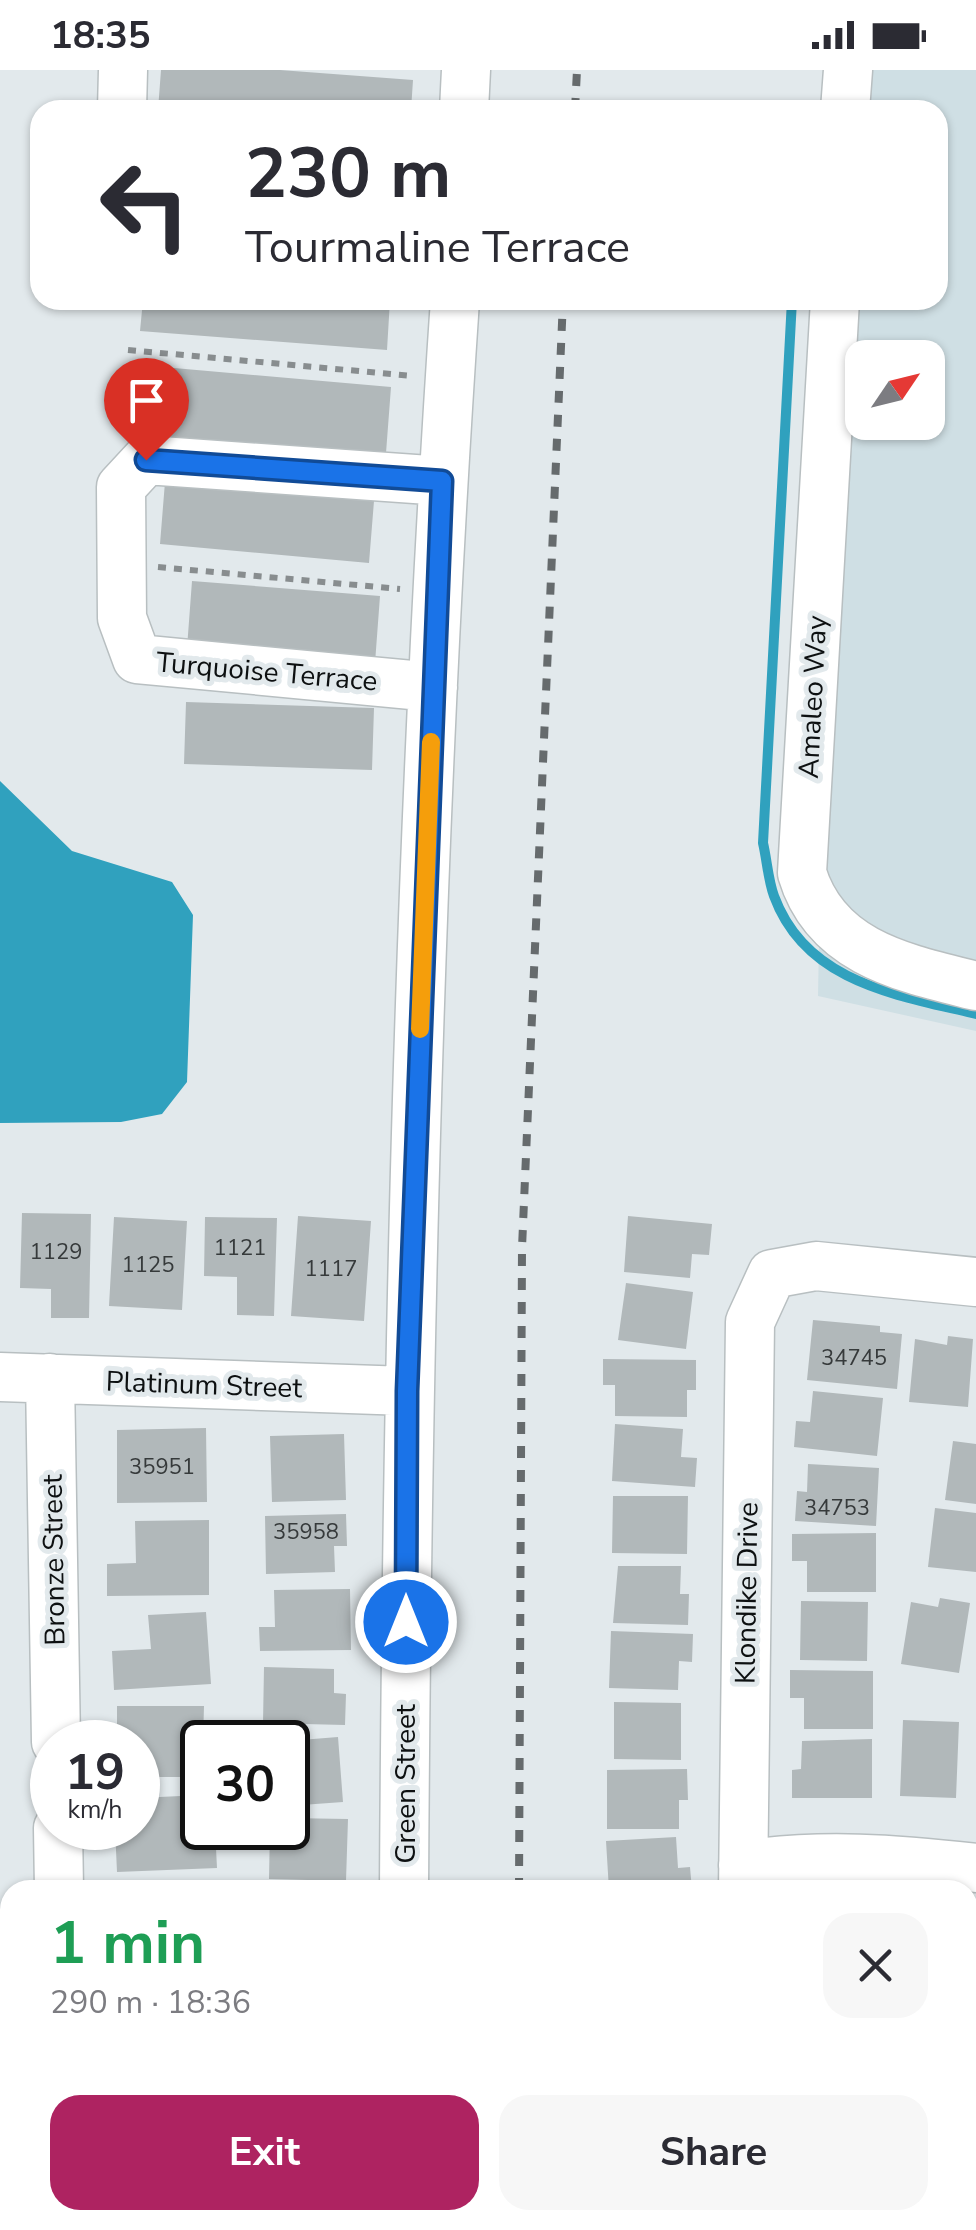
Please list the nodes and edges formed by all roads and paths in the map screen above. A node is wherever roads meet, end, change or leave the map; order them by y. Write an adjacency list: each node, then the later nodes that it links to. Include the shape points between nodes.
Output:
1 (123, 70): 4 (street)
2 (466, 70): 5 (street)
3 (848, 70): 6 (street)
4 (122, 100)
5 (464, 100)
6 (846, 100)
7 (454, 310): 10 (street, Green Street)
8 (834, 310): 15 (street, Amaleo Way, via 802,873 810,900 844,938 886,964)
9 (128, 350): 10 (path)
10 (450, 379): 11 (street, Green Street)
11 (442, 481): 12 (street, Turquoise Terrace, via 146,460 121,487); 13 (street, Green Street)
12 (122, 565): 13 (path); 14 (street, Turquoise Terrace, via 122,618 136,672)
13 (438, 592): 14 (street, Green Street)
14 (434, 687): 19 (street, Green Street)
15 (976, 986)
16 (976, 1282): 23 (street, Klondike Drive, via 816,1266 772,1274 750,1322)
17 (0, 1378): 18 (street, Platinum Street)
18 (50, 1378): 19 (street, Platinum Street); 20 (street, Bronze Street)
19 (407, 1391): 25 (street, Green Street)
20 (56, 1720)
21 (58, 1850): 24 (street)
22 (976, 1868): 23 (street, via 780,1859)
23 (743, 1878)
24 (59, 1880)
25 (404, 1880)

